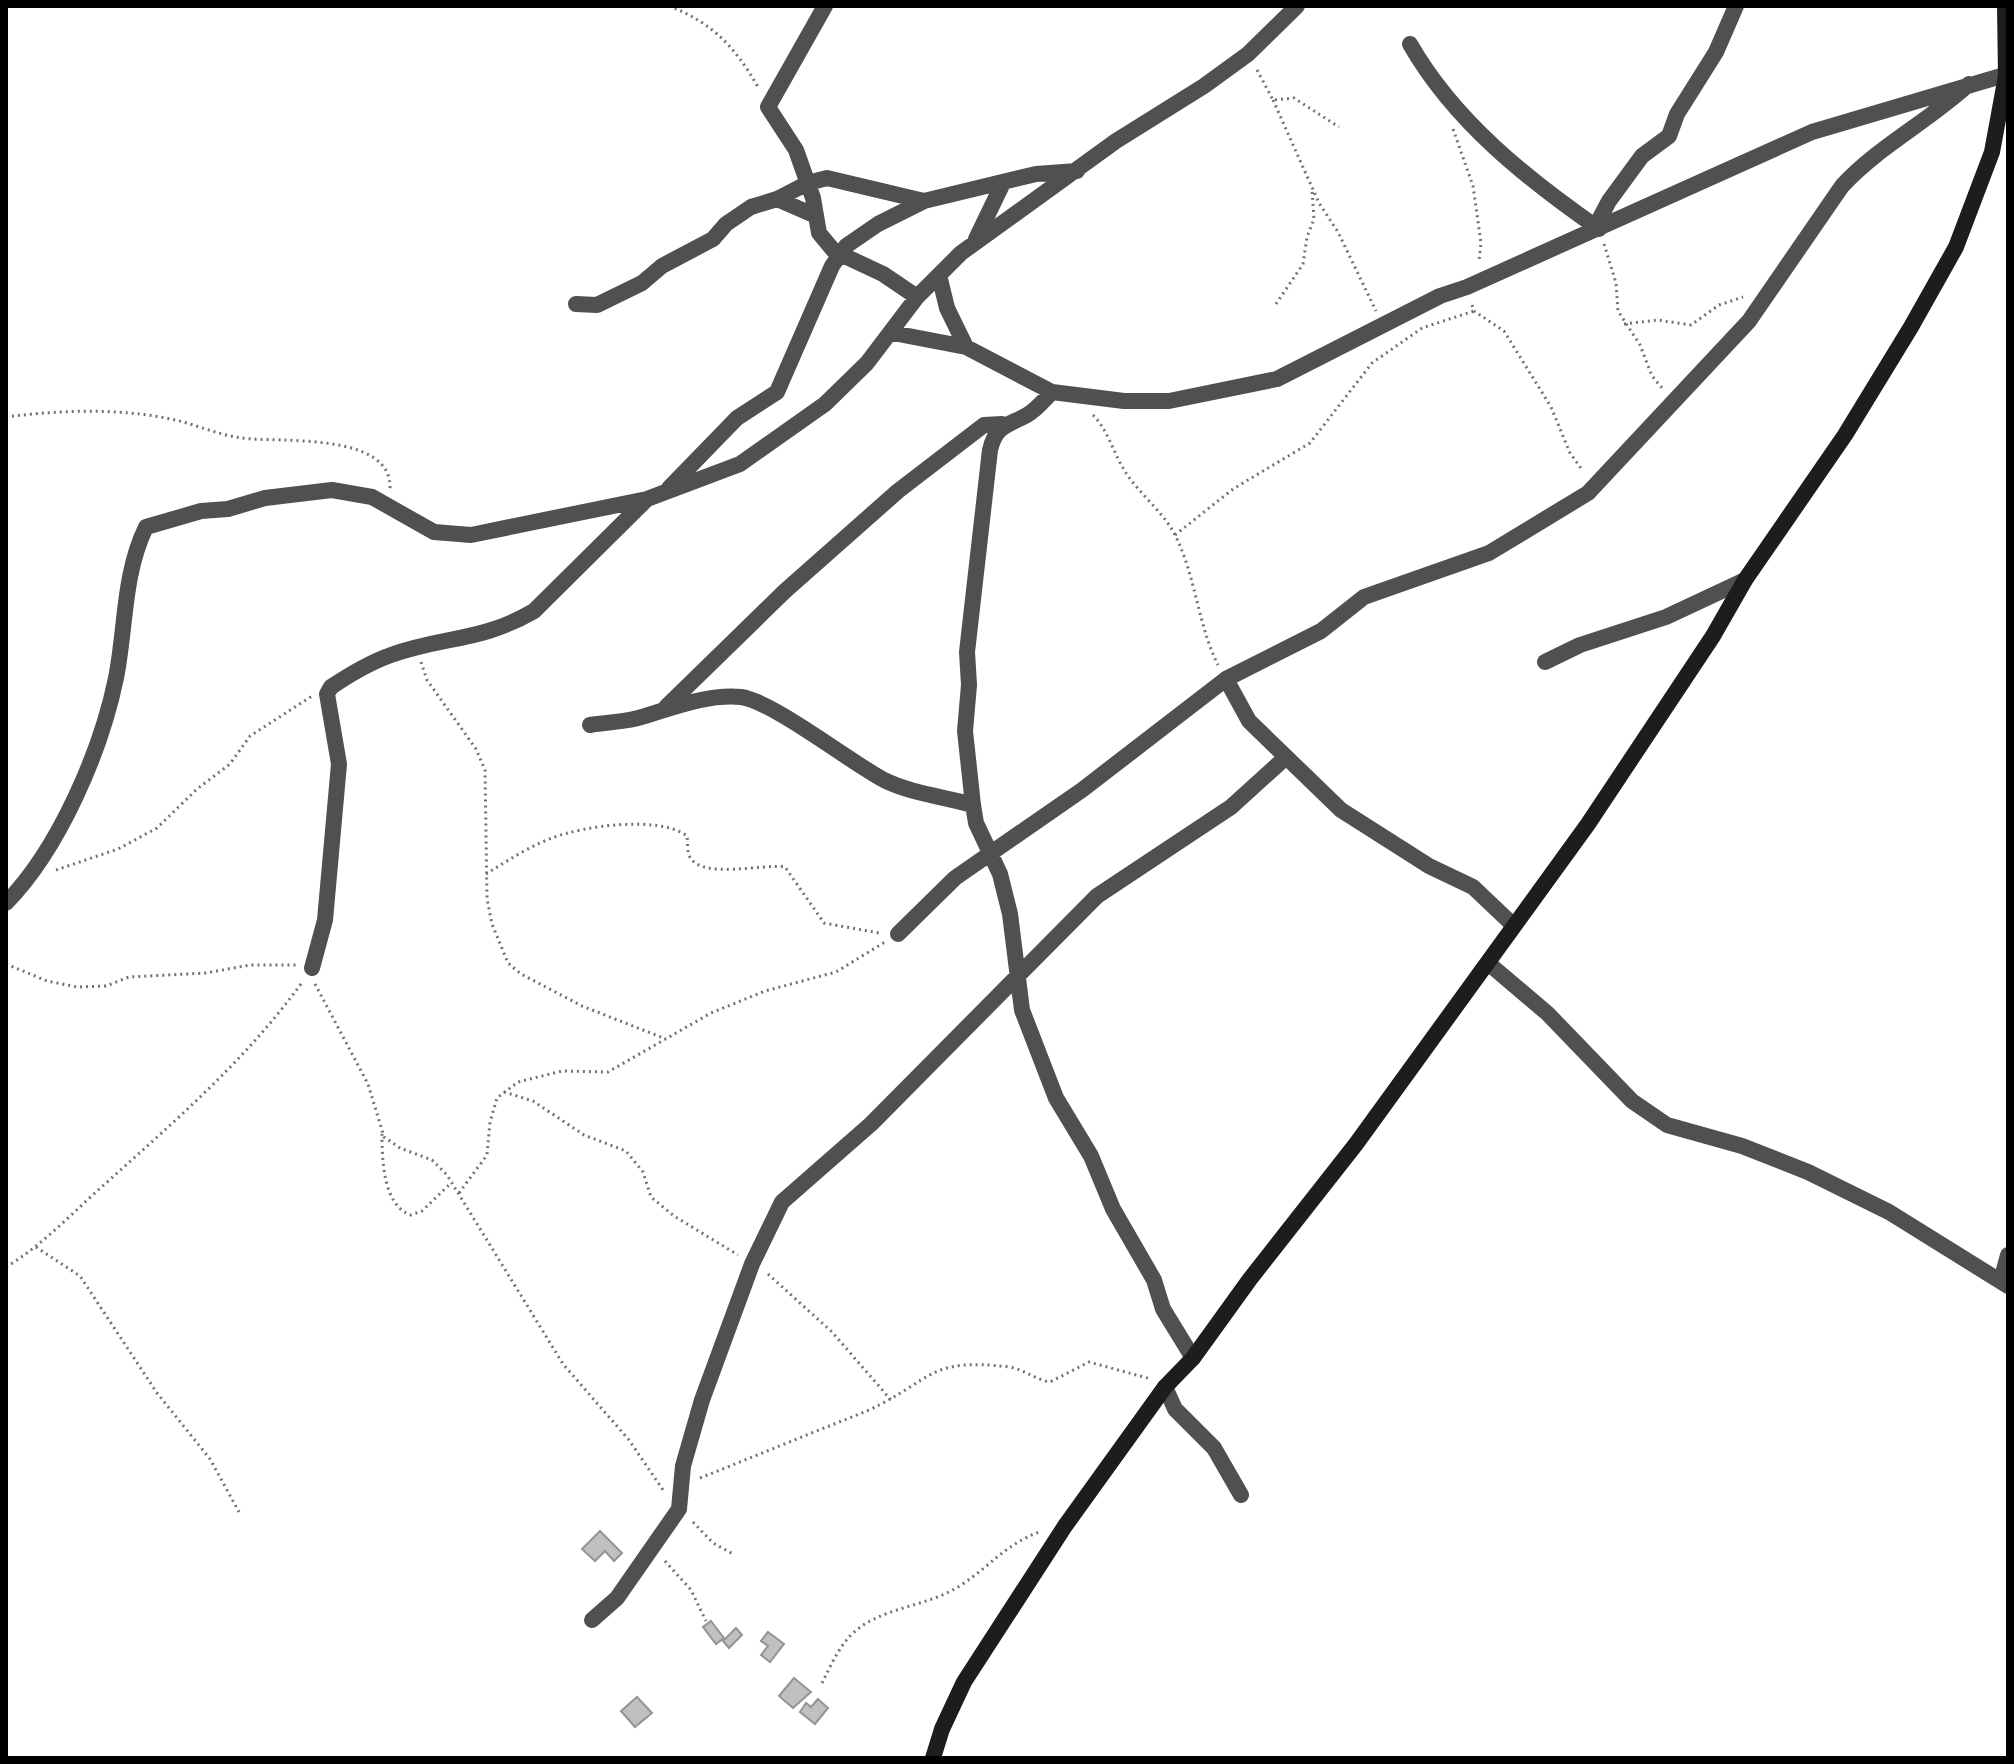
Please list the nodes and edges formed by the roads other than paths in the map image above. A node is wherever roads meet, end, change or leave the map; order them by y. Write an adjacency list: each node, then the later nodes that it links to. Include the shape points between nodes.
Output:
1 (825, 6): 9 (street, via 768,107 796,150)
2 (1736, 6): 14 (street, via 1669,136 1642,156 1609,201)
3 (2005, 6): 6 (street)
4 (1287, 9): 8 (street, via 1248,54)
5 (1410, 44): 14 (street, via 1454,108 1517,168)
6 (2007, 76): 7 (street); 26 (street, via 1992,152 1956,247 1845,435)
7 (1969, 84): 14 (street, via 1812,132); 28 (street, via 1859,167 1749,321 1600,481 1508,543 1364,597 1321,631)
8 (1077, 171): 10 (street); 15 (street)
9 (808, 183): 11 (street); 12 (street, via 827,178); 13 (street)
10 (1003, 183): 12 (street); 15 (street)
11 (777, 199): 13 (street); 19 (street, via 751,207 713,239 642,283 597,305)
12 (924, 201): 16 (street, via 878,224)
13 (816, 216): 16 (street, via 819,233)
14 (1599, 229): 22 (street, via 1440,296 1277,379 1169,401)
15 (974, 243): 17 (street)
16 (841, 254): 18 (street); 24 (street, via 777,392 737,418)
17 (939, 275): 18 (street); 21 (street, via 947,308)
18 (917, 297): 20 (street)
19 (576, 304)
20 (893, 333): 21 (street); 24 (street, via 825,404 783,437 740,464)
21 (966, 347): 22 (street)
22 (1052, 392): 23 (street, via 1028,415)
23 (1002, 424): 29 (street, via 984,425 898,491); 32 (street, via 990,450 967,652 965,731)
24 (667, 490): 25 (street)
25 (647, 499): 34 (street, via 471,535 434,532 364,494 332,490 265,498 146,527 134,550 116,677 100,738 51,843); 38 (street, via 534,611 494,631 385,657 343,679 327,694 339,764 325,920)
26 (1745, 580): 27 (street, via 1666,617); 35 (street, via 1588,824)
27 (1545, 662)
28 (1226, 679): 31 (street, via 1249,721); 33 (street)
29 (666, 707): 30 (street, via 644,717); 32 (street, via 743,697 889,782)
30 (590, 725)
31 (1285, 758): 35 (street, via 1341,810 1429,866 1473,887); 39 (street, via 1231,807 1097,896)
32 (973, 805): 33 (street)
33 (990, 854): 36 (street, via 955,878); 39 (street, via 1010,914)
34 (6, 903)
35 (1513, 925): 37 (street)
36 (898, 934)
37 (1488, 963): 41 (street, via 1547,1013 1632,1101 1667,1125 1808,1172 1889,1212); 42 (street)
38 (312, 968)
39 (1017, 974): 42 (street, via 1022,1010 1056,1098); 45 (street, via 871,1124 794,1188 770,1223 689,1442 681,1503 617,1598)
40 (2008, 1255): 41 (street)
41 (2004, 1283)
42 (1193, 1358): 43 (street)
43 (1165, 1387): 44 (street, via 1175,1409 1214,1448); 46 (street, via 1065,1526 964,1682)
44 (1241, 1495)
45 (592, 1620)
46 (933, 1758)

